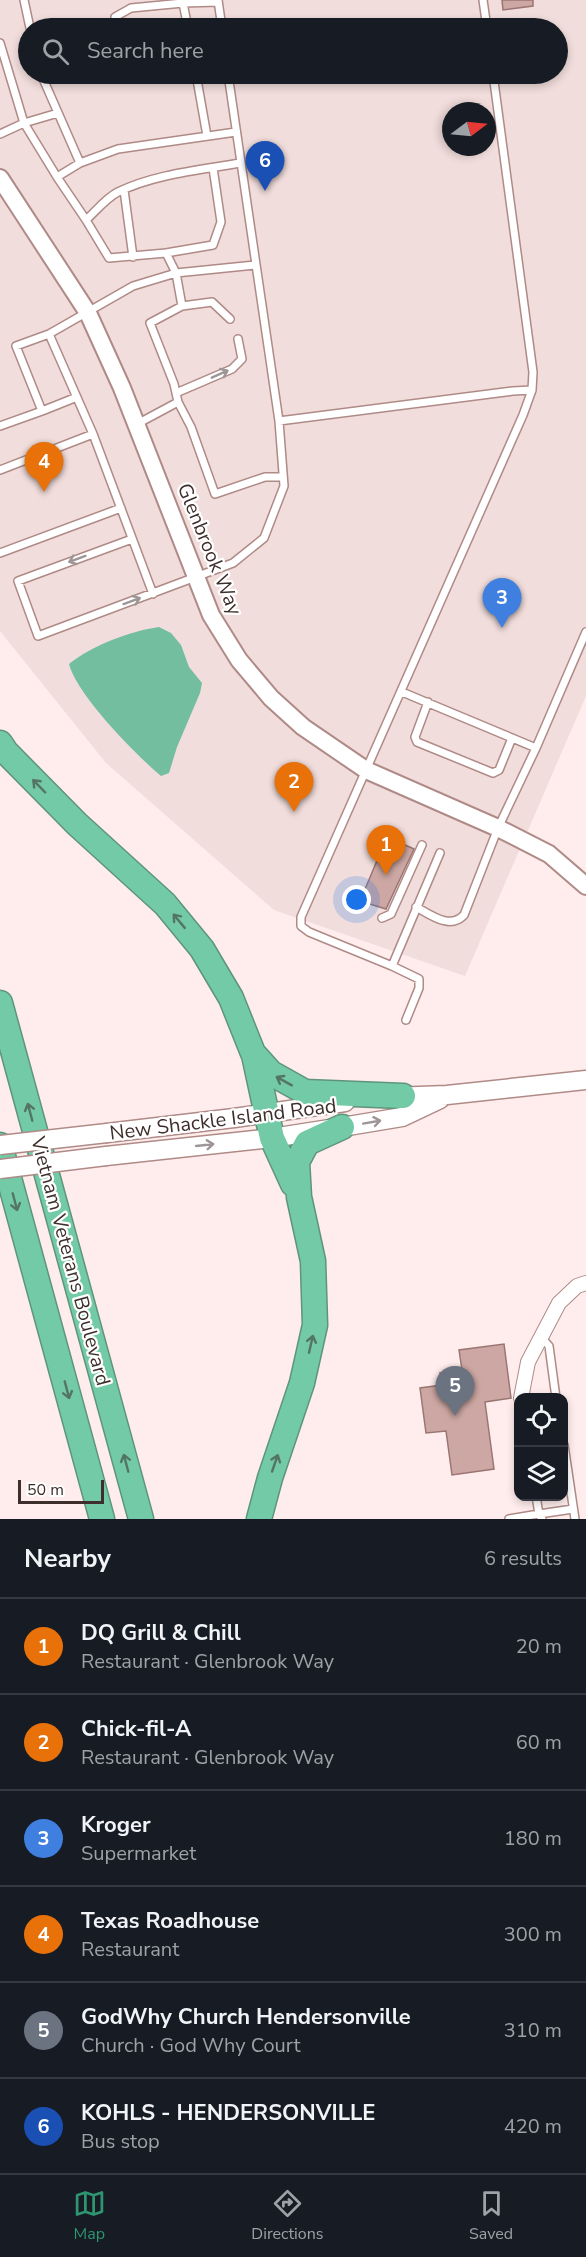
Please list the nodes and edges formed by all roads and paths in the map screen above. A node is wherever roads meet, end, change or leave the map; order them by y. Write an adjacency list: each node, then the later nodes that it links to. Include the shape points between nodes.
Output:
1 (24, 0): 5 (lane)
2 (483, 0): 9 (lane)
3 (183, 1): 4 (lane); 6 (lane, via 131,8); 7 (lane)
4 (218, 1): 8 (lane)
5 (28, 18)
6 (116, 18)
7 (186, 18)
8 (221, 18)
9 (486, 18)
10 (0, 43): 16 (lane)
11 (45, 84): 15 (lane)
12 (198, 84): 19 (lane)
13 (229, 84): 17 (lane)
14 (494, 84): 36 (lane)
15 (58, 113): 16 (lane); 20 (lane)
16 (24, 123): 18 (lane); 23 (lane)
17 (236, 132): 19 (lane); 21 (lane)
18 (0, 134)
19 (207, 136): 20 (lane, via 118,148)
20 (80, 163): 23 (lane)
21 (240, 163): 22 (lane); 29 (lane)
22 (213, 168): 25 (lane); 27 (lane, via 221,222 213,245)
23 (57, 177): 26 (lane)
24 (0, 178): 32 (street, Glenbrook Way)
25 (124, 190): 26 (lane); 28 (lane)
26 (86, 220): 28 (lane, via 109,258)
27 (166, 253): 28 (lane); 30 (lane)
28 (133, 257)
29 (255, 265): 30 (lane); 41 (lane)
30 (176, 273): 31 (lane); 32 (lane, via 133,286)
31 (182, 306): 33 (lane, via 212,302); 37 (lane, via 150,323)
32 (88, 313): 34 (lane); 42 (street, Glenbrook Way)
33 (230, 319)
34 (49, 334): 38 (lane); 40 (lane, via 16,346)
35 (238, 339): 37 (lane, one-way to 35, via 232,369 242,359)
36 (532, 390): 41 (lane); 53 (lane)
37 (176, 393): 39 (lane)
38 (77, 397): 40 (lane); 44 (lane)
39 (178, 402): 42 (lane); 46 (lane, via 215,494 266,477)
40 (42, 411): 43 (lane)
41 (279, 421): 46 (lane)
42 (137, 424): 50 (street, Glenbrook Way)
43 (0, 426)
44 (93, 434): 45 (lane); 47 (lane)
45 (0, 470)
46 (283, 477): 50 (lane, via 284,486 264,538 233,562)
47 (120, 508): 48 (lane); 49 (lane)
48 (132, 539): 51 (lane); 51 (lane, one-way to 51, via 18,581 38,636)
49 (0, 553)
50 (197, 577): 51 (lane); 58 (street, Glenbrook Way, via 211,615 270,698 303,727)
51 (153, 594)
52 (586, 632): 57 (lane)
53 (402, 692): 54 (lane); 58 (lane)
54 (428, 702): 55 (lane); 55 (lane, via 415,737 428,747 493,773 499,770)
55 (512, 738): 57 (lane)
56 (0, 743): 68 (highway, one-way to 56, via 231,998 202,949 165,904 77,824)
57 (536, 748): 59 (lane)
58 (366, 770): 59 (street, Glenbrook Way); 65 (lane, via 301,917 301,926)
59 (498, 828): 62 (street, Glenbrook Way, via 549,854); 63 (lane, via 462,918 448,923)
60 (422, 845): 64 (lane, via 391,914)
61 (440, 853): 63 (lane)
62 (586, 886)
63 (416, 907): 65 (lane)
64 (382, 918)
65 (392, 966): 67 (lane, via 419,979)
66 (0, 1003): 87 (highway, Vietnam Veterans Boulevard, one-way to 66)
67 (406, 1020)
68 (253, 1053): 71 (highway, one-way to 68, via 305,1092 271,1073); 72 (highway)
69 (586, 1080): 70 (main road, New Shackle Island Road)
70 (447, 1095): 71 (main road, New Shackle Island Road); 73 (main road, New Shackle Island Road, one-way to 70, via 402,1117)
71 (403, 1096): 72 (main road, New Shackle Island Road)
72 (267, 1112): 74 (highway); 75 (main road, New Shackle Island Road, bridge)
73 (342, 1127): 74 (main road, New Shackle Island Road); 77 (highway, via 307,1143 297,1162)
74 (272, 1138): 76 (main road, New Shackle Island Road, one-way to 74, bridge); 77 (highway)
75 (0, 1145): 86 (highway, Vietnam Veterans Boulevard, one-way to 86)
76 (0, 1170)
77 (299, 1197): 88 (highway, one-way to 77, via 302,1383 315,1325 313,1261)
78 (586, 1283): 79 (street, via 559,1303)
79 (541, 1337): 80 (street, via 528,1362); 81 (lane, via 549,1346)
80 (522, 1393)
81 (555, 1393)
82 (564, 1447): 84 (lane)
83 (537, 1501): 85 (lane)
84 (573, 1509): 85 (lane); 90 (lane)
85 (540, 1517): 89 (lane)
86 (102, 1519)
87 (141, 1519)
88 (259, 1519)
89 (509, 1519)
90 (575, 1519)

